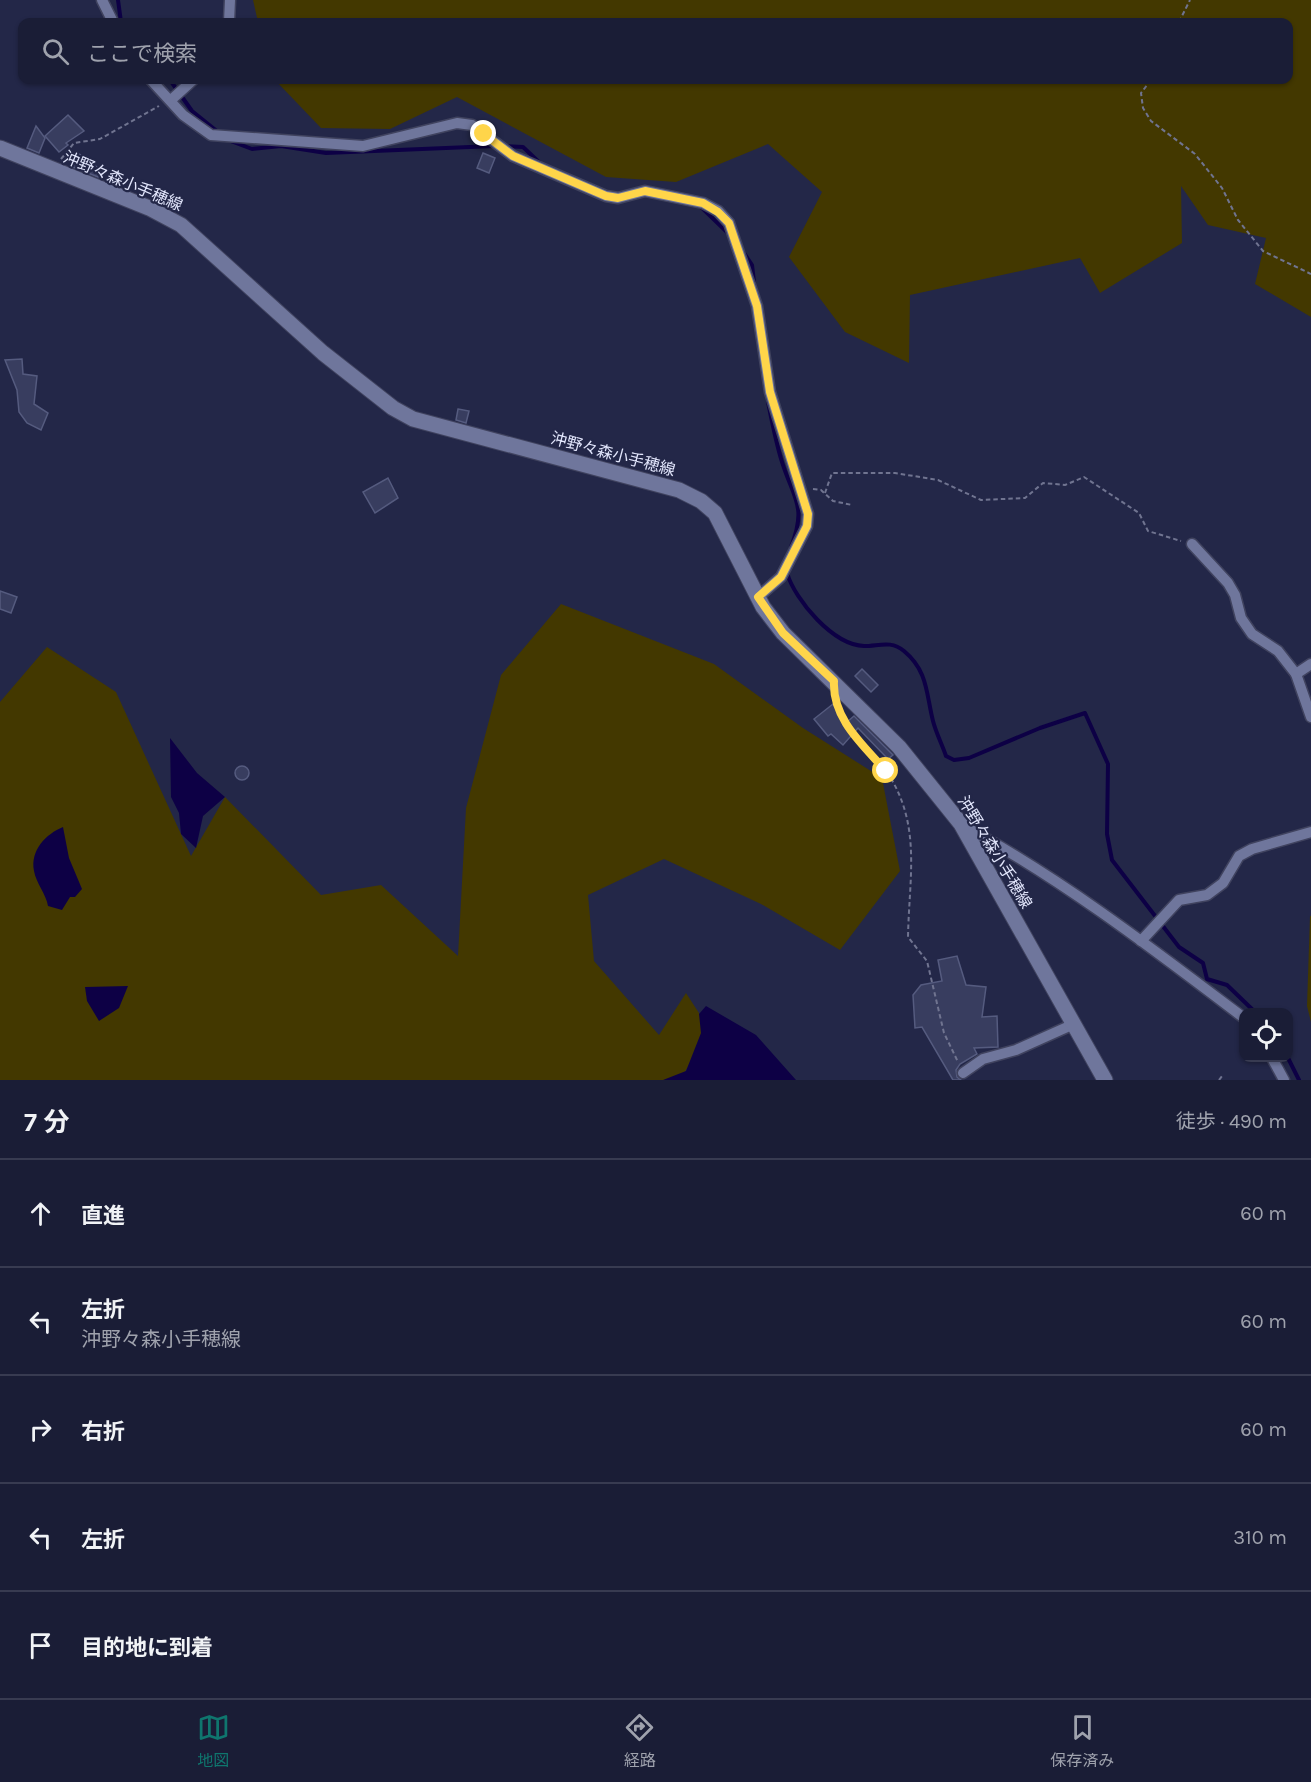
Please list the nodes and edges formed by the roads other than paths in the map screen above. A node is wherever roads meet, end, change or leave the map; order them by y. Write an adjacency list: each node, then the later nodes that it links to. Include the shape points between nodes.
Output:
1 (102, 0): 3 (street)
2 (230, 0): 4 (street)
3 (111, 18)
4 (229, 18)
5 (155, 84): 7 (street)
6 (189, 84): 7 (street)
7 (171, 100): 10 (street, via 199,129 211,135 363,146 457,123 472,125 513,156 606,196 618,198 645,191 703,203 718,212 729,223 757,306 770,392 808,514 807,526 781,577)
8 (0, 148): 10 (main road, 沖野々森小手穂線, via 149,208 181,225 363,386 413,418 643,479 701,501 716,513)
9 (1192, 544): 12 (street, via 1228,583 1241,618 1252,633 1278,651)
10 (758, 597): 14 (main road, 沖野々森小手穂線, via 783,633 898,747)
11 (1311, 664): 12 (street)
12 (1296, 674): 13 (street)
13 (1311, 717)
14 (962, 824): 16 (street, via 1017,855); 18 (main road, 沖野々森小手穂線)
15 (1311, 832): 16 (street, via 1239,856 1223,883 1207,895 1179,900)
16 (1141, 941): 17 (street)
17 (1239, 1014)
18 (1074, 1024): 20 (street, via 1016,1050 983,1059); 21 (main road, 沖野々森小手穂線)
19 (1274, 1062): 22 (street)
20 (963, 1073)
21 (1106, 1080)
22 (1284, 1080)

